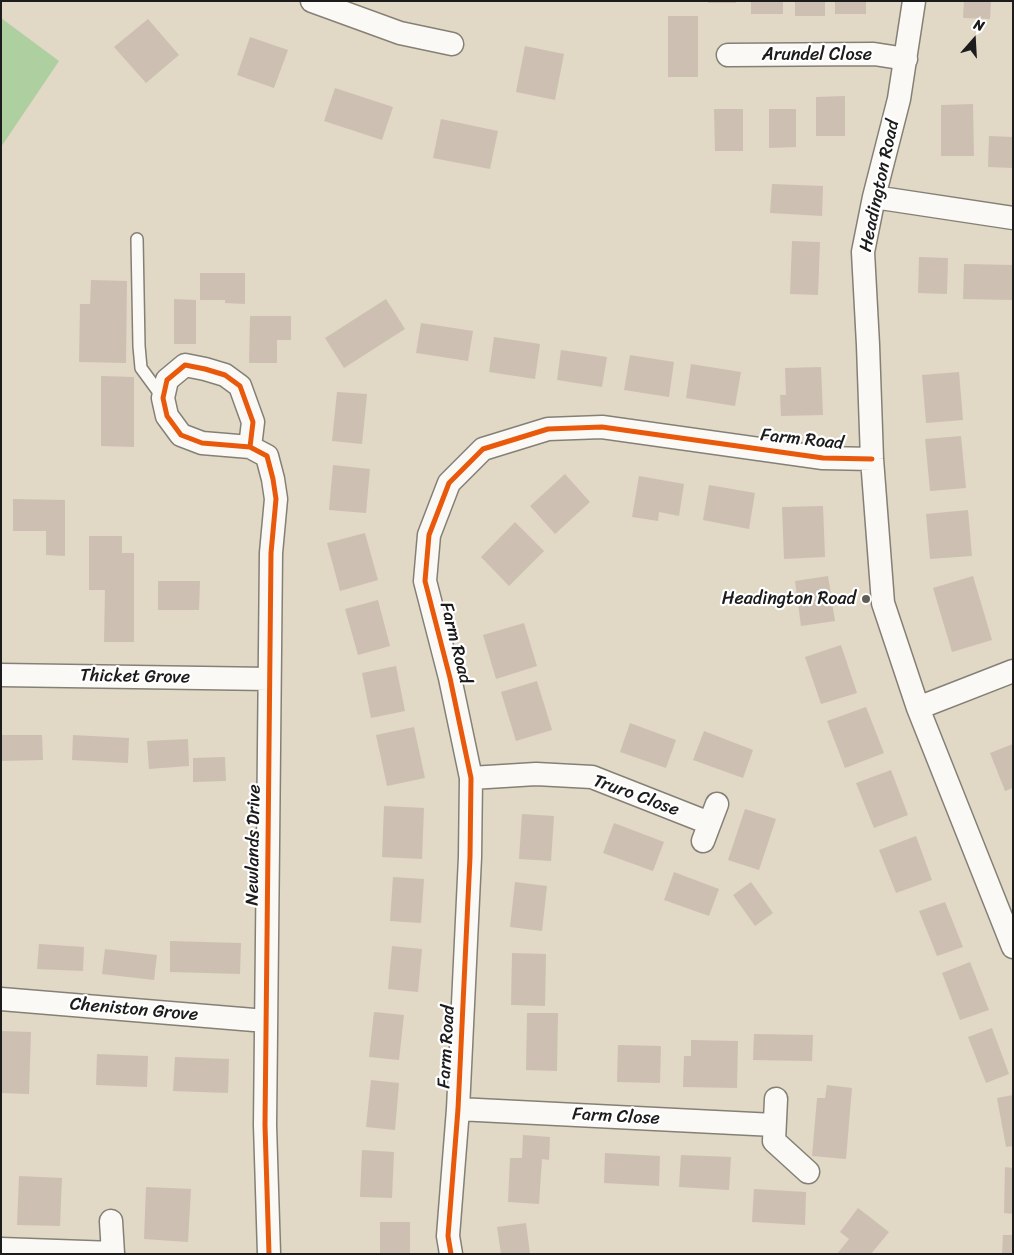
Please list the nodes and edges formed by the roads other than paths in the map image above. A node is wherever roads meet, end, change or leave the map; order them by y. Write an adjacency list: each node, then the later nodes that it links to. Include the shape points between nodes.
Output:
1 (312, 1): 3 (street, via 400,33)
2 (914, 1): 5 (street, Headington Road)
3 (452, 44)
4 (728, 56): 5 (street, Arundel Close, via 874,54)
5 (906, 58): 6 (street, Headington Road, via 900,99)
6 (874, 197): 7 (street); 11 (street, Headington Road, via 863,252)
7 (1013, 218)
8 (138, 239): 9 (lane, via 141,368)
9 (163, 398): 10 (street, via 167,416 180,435 202,443); 10 (street, via 168,380 185,366 225,375 240,386 253,422)
10 (250, 447): 14 (street, Newlands Drive, via 267,456 276,499 270,553)
11 (872, 459): 15 (street, Headington Road, via 883,603); 16 (street, Farm Road, via 824,458 602,427 548,429 483,449 449,483 429,535 425,581)
12 (1013, 672): 15 (street)
13 (1, 675): 14 (street, Thicket Grove)
14 (270, 678): 20 (street, Newlands Drive)
15 (918, 708): 18 (street, Headington Road)
16 (471, 778): 17 (street, Truro Close, via 536,774 592,777); 22 (street, Farm Road)
17 (709, 823)
18 (1013, 947)
19 (1, 999): 20 (street, Cheniston Grove)
20 (266, 1021): 28 (street, Newlands Drive)
21 (776, 1099): 23 (street)
22 (458, 1109): 23 (street, Farm Close); 29 (street, Farm Road, via 448,1236)
23 (774, 1125): 24 (street, via 774,1141)
24 (808, 1172)
25 (111, 1221): 27 (street)
26 (1, 1248): 27 (street)
27 (113, 1253)
28 (269, 1254)
29 (451, 1254)

